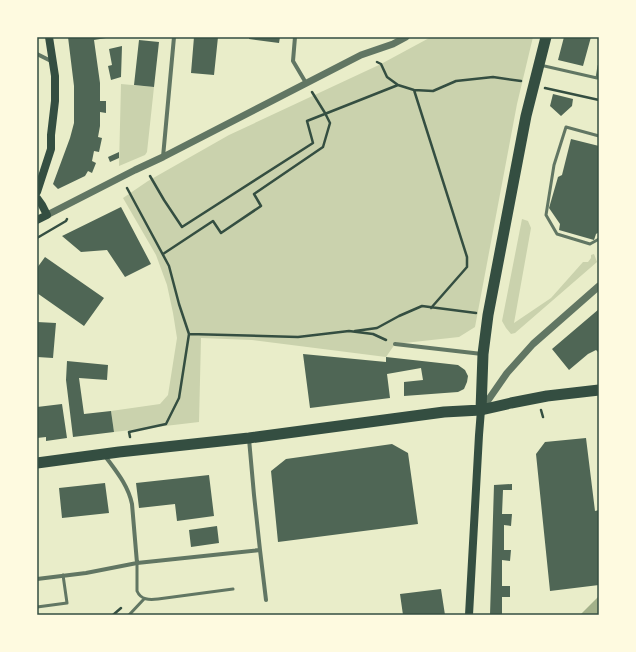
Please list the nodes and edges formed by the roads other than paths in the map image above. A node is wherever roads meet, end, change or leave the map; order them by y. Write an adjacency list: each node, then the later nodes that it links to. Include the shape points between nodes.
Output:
1 (49, 37): 7 (main road)
2 (174, 37): 12 (street)
3 (295, 37): 10 (street, via 293,61)
4 (406, 37): 10 (street, via 361,55)
5 (546, 37): 8 (highway)
6 (37, 54): 7 (street)
7 (53, 62): 13 (main road, via 55,101 51,149)
8 (539, 65): 9 (lane, via 597,78); 20 (highway, via 526,116 488,315)
9 (599, 66)
10 (306, 83): 12 (street)
11 (599, 136): 17 (lane, via 566,127 554,165 546,215 557,234 590,244)
12 (163, 157): 15 (street)
13 (37, 192)
14 (37, 198): 15 (main road)
15 (47, 215): 16 (main road)
16 (37, 220)
17 (599, 239)
18 (599, 286): 22 (street, via 533,344 507,373)
19 (395, 344): 20 (street)
20 (483, 354): 22 (highway)
21 (599, 390): 22 (highway, via 547,396)
22 (481, 410): 23 (highway, via 444,412); 35 (main road)
23 (249, 438): 24 (highway); 26 (street)
24 (104, 454): 25 (highway); 27 (street, via 130,496)
25 (37, 463)
26 (260, 550): 27 (street); 32 (street)
27 (138, 563): 28 (street); 31 (lane, via 137,591)
28 (63, 575): 29 (street); 33 (lane, via 67,603)
29 (37, 579)
30 (233, 589): 31 (lane, via 158,600)
31 (144, 598): 34 (lane)
32 (266, 600)
33 (37, 607)
34 (129, 615)
35 (469, 615)

